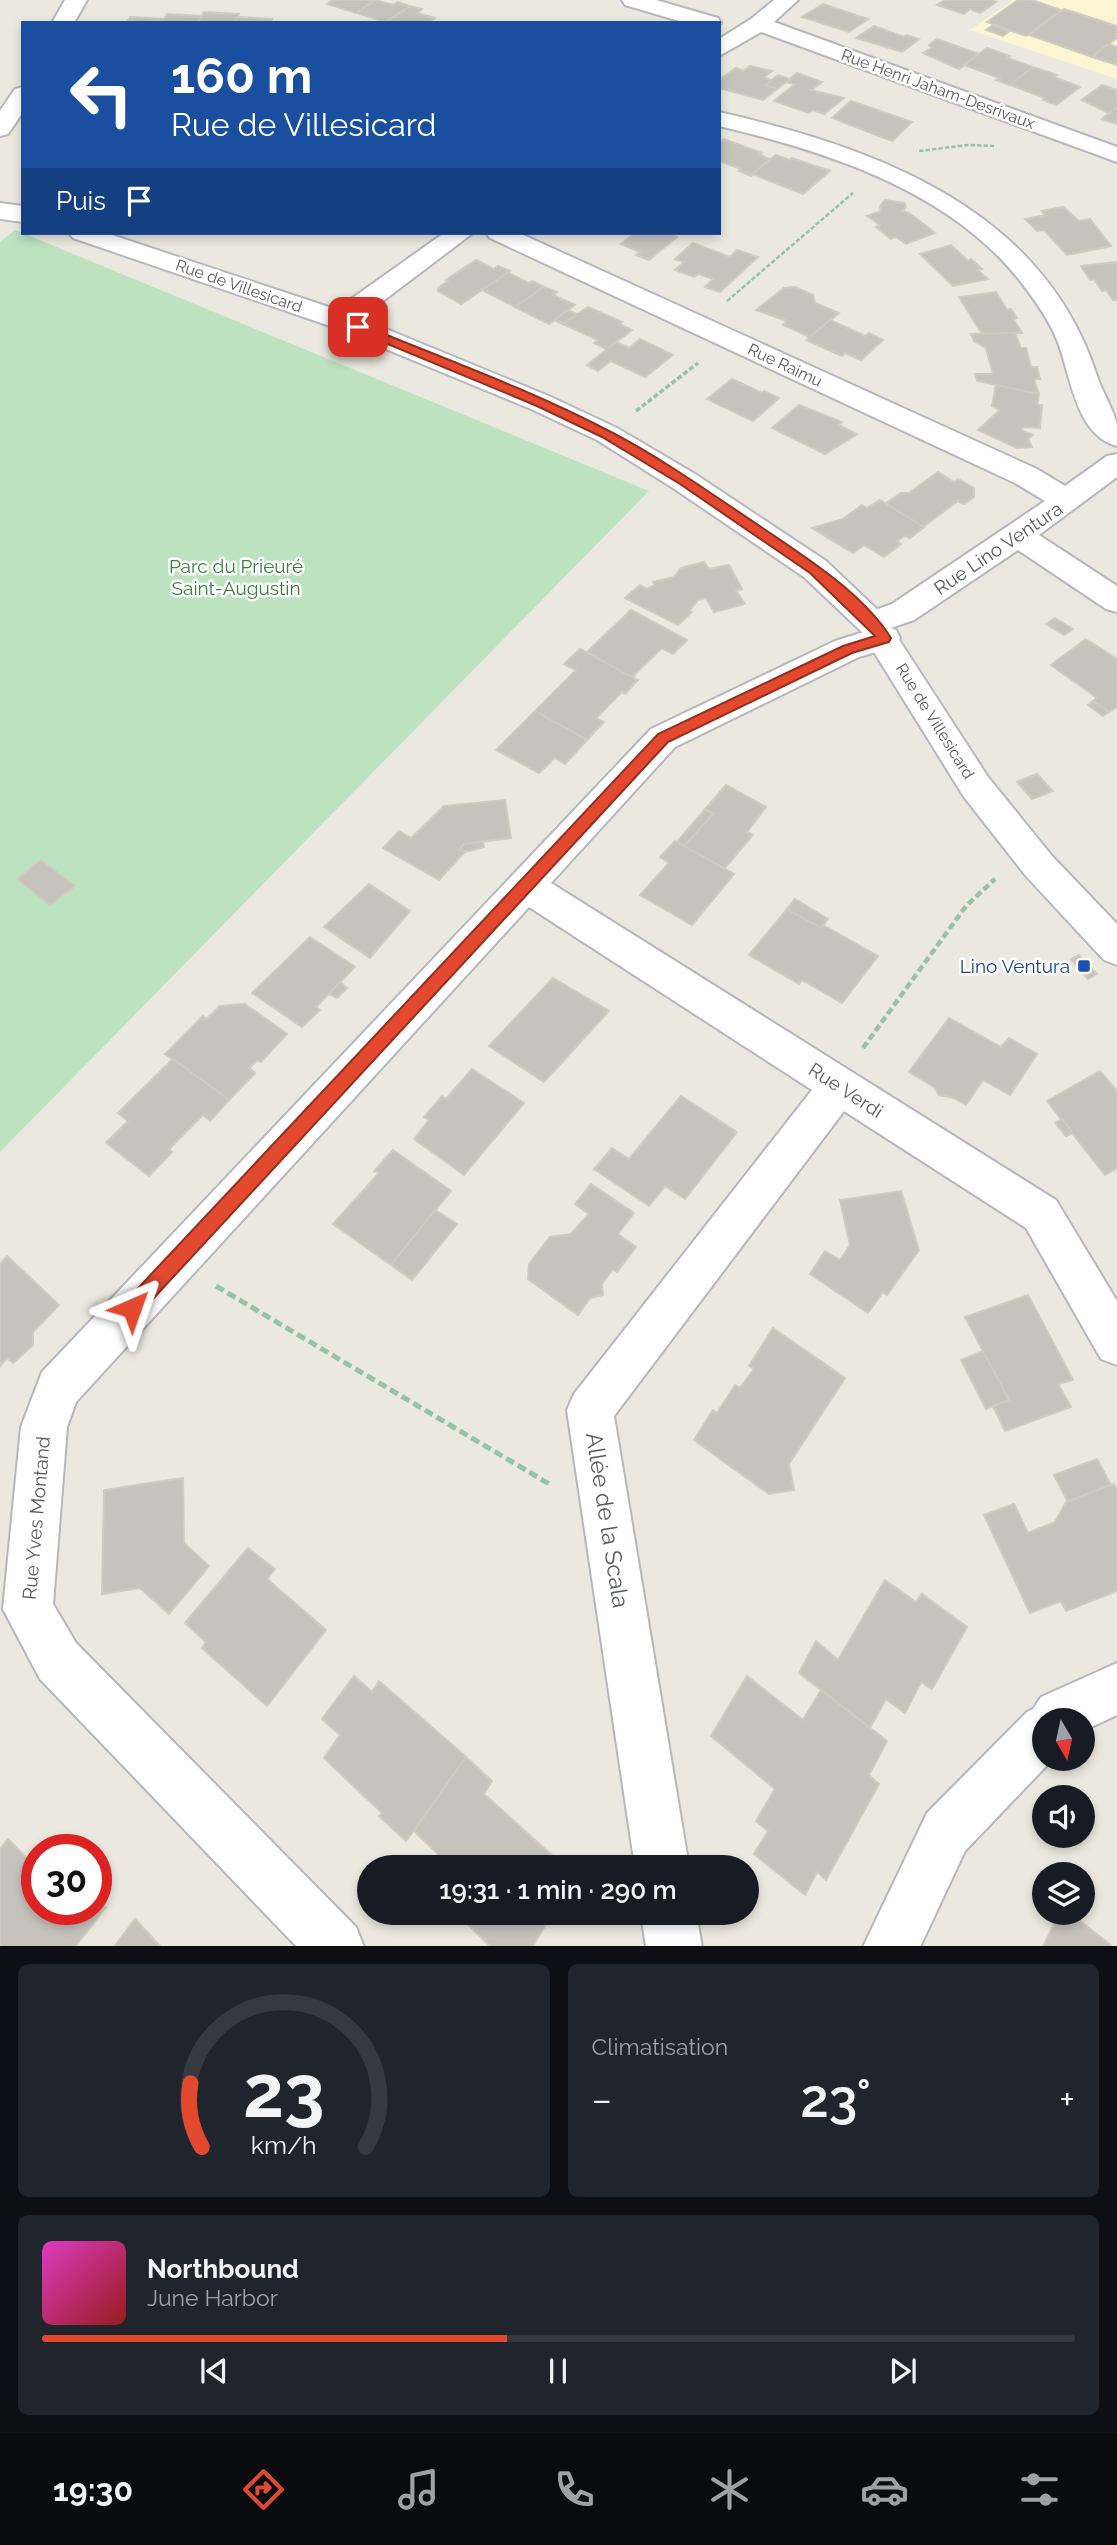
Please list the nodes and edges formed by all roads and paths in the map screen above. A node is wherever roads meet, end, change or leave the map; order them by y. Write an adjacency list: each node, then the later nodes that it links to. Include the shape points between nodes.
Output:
1 (76, 0): 4 (street)
2 (633, 0): 5 (street)
3 (787, 0): 7 (street)
4 (64, 21)
5 (703, 21)
6 (721, 25): 7 (street, Rue Henri Jaham-Desrivaux)
7 (751, 28): 8 (street); 12 (street, Rue Henri Jaham-Desrivaux)
8 (721, 48)
9 (21, 97): 11 (street)
10 (721, 120): 23 (street, via 782,132 858,158 915,184 975,223 1031,276 1059,318 1090,398 1109,432)
11 (0, 129)
12 (1117, 155)
13 (862, 186): 19 (path)
14 (0, 211): 15 (street)
15 (21, 214)
16 (88, 235): 20 (street, Rue de Villesicard)
17 (457, 235): 20 (street)
18 (503, 235): 25 (street, Rue Raimu, via 1026,476)
19 (718, 309)
20 (340, 320): 28 (street, Rue de Villesicard, via 607,434 815,569)
21 (708, 355): 22 (path)
22 (636, 411)
23 (1117, 437)
24 (1117, 463): 25 (street, Rue Lino Ventura)
25 (1068, 500): 26 (street, Rue Lino Ventura)
26 (1018, 535): 27 (street); 28 (street, Rue Lino Ventura)
27 (1117, 601)
28 (878, 631): 30 (street, Rue Yves Montand, via 663,738); 31 (street, Rue de Villesicard, via 976,787 1040,866)
29 (1000, 874): 32 (path, via 966,906)
30 (525, 886): 32 (street, Rue Verdi); 41 (street, Rue Yves Montand, via 58,1388 44,1427 28,1609 58,1661)
31 (1117, 949)
32 (848, 1070): 34 (street, Rue Verdi, via 1041,1214); 39 (street, Allée de la Scala, via 590,1410)
33 (215, 1285): 35 (path)
34 (1117, 1343)
35 (561, 1491)
36 (1117, 1689): 37 (street)
37 (1075, 1708)
38 (1032, 1743): 43 (street, via 946,1832)
39 (660, 1855)
40 (671, 1925): 42 (street)
41 (335, 1946)
42 (674, 1946)
43 (891, 1946)

